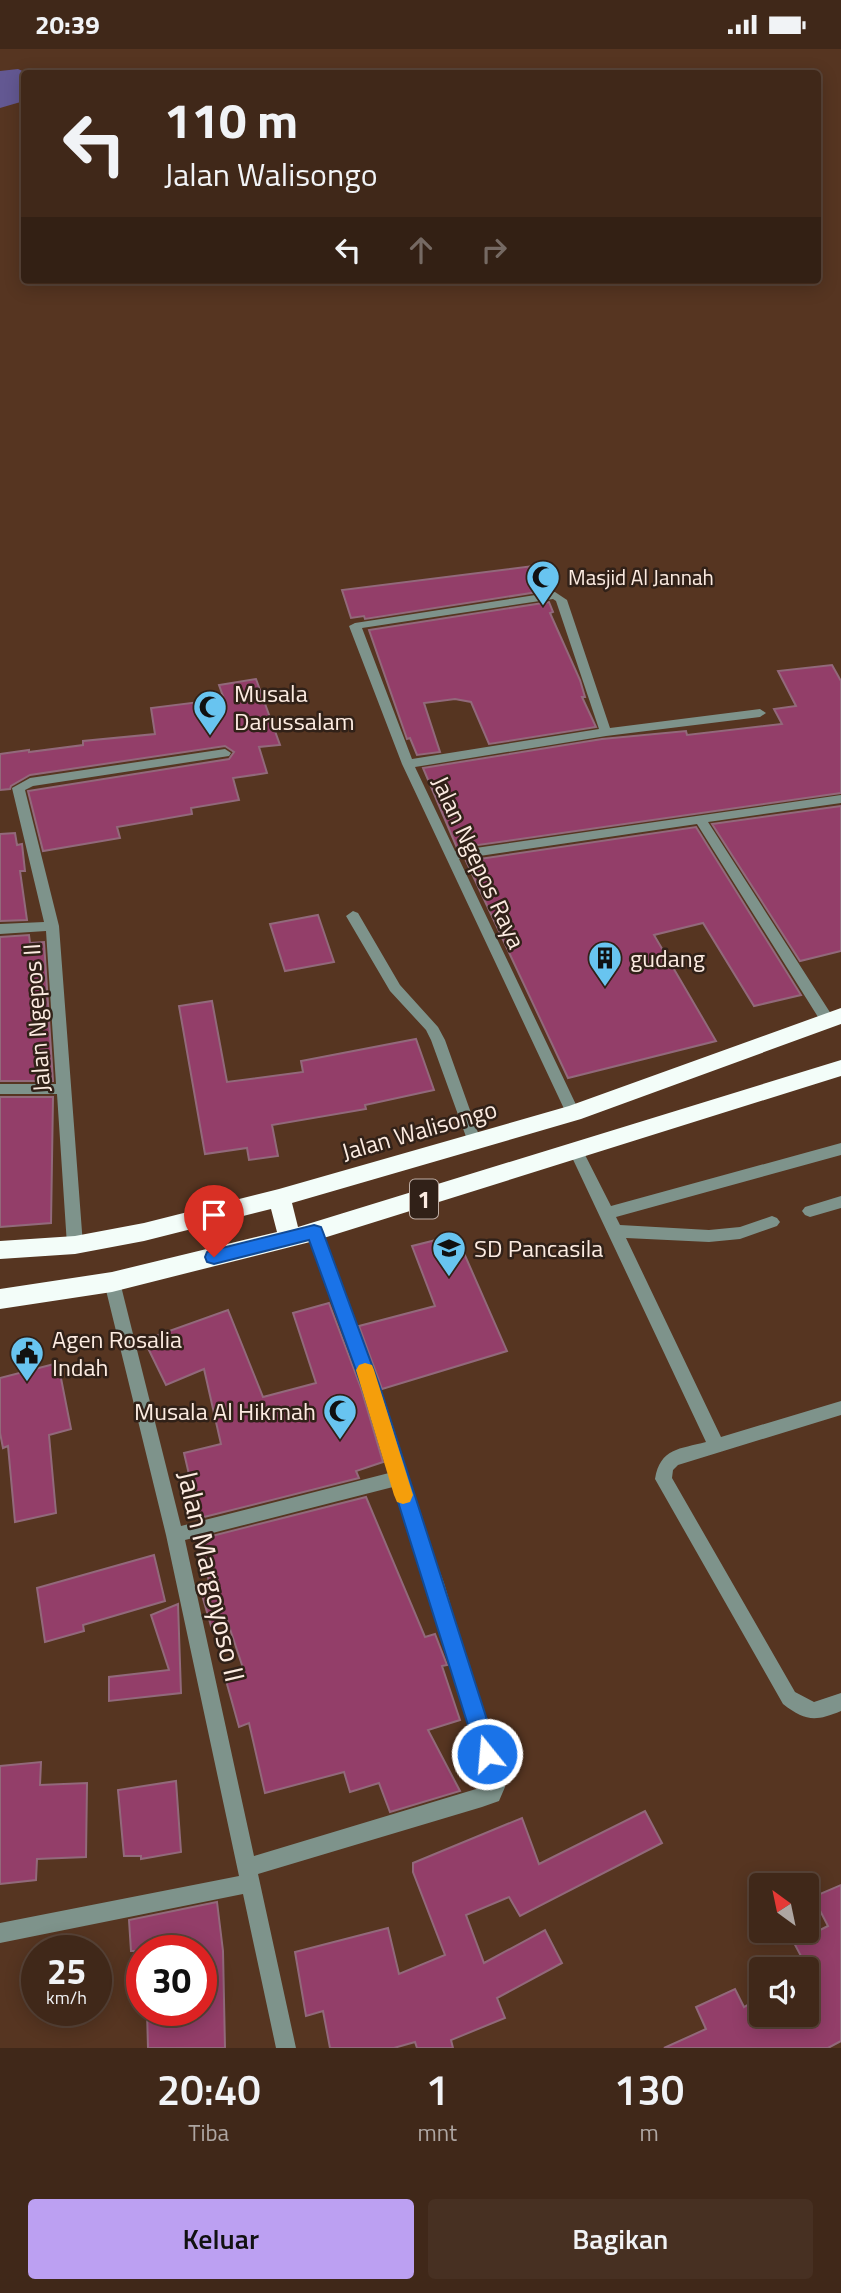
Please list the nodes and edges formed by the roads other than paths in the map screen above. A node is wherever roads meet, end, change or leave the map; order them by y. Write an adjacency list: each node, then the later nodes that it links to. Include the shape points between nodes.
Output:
1 (760, 713): 2 (street)
2 (606, 732): 4 (street); 4 (street, Jalan Ngepos Raya, via 561,600 555,595 355,625)
3 (225, 753): 9 (street, Jalan Ngepos II, via 21,786 18,792)
4 (408, 764): 7 (street, Jalan Ngepos Raya)
5 (841, 799): 6 (street)
6 (700, 819): 7 (street); 11 (street)
7 (450, 856): 15 (street, Jalan Ngepos Raya)
8 (352, 916): 16 (street, via 394,988 431,1027)
9 (52, 926): 10 (street); 14 (street, Jalan Ngepos II)
10 (0, 929)
11 (835, 1018): 15 (highway, Jalan Walisongo / 1)
12 (840, 1069): 18 (highway, 1)
13 (0, 1089): 14 (street)
14 (63, 1089): 27 (street, Jalan Ngepos II)
15 (573, 1113): 16 (highway, Jalan Walisongo / 1)
16 (474, 1142): 19 (highway, Jalan Walisongo / 1)
17 (841, 1149): 22 (street)
18 (576, 1151): 22 (street); 25 (highway, 1)
19 (279, 1198): 26 (highway); 27 (highway, Jalan Walisongo / 1)
20 (841, 1202): 21 (street)
21 (810, 1210)
22 (607, 1213): 24 (street)
23 (772, 1222): 24 (street, via 740,1233 709,1236)
24 (616, 1231): 32 (street)
25 (314, 1232): 26 (highway, 1); 33 (street, via 371,1387)
26 (290, 1238): 29 (highway, 1)
27 (75, 1245): 28 (highway, Jalan Walisongo / 1)
28 (0, 1250)
29 (112, 1282): 30 (highway, 1); 34 (street, Jalan Margoyoso II)
30 (0, 1299)
31 (841, 1408): 32 (street)
32 (716, 1445): 35 (street, via 673,1459 665,1467 663,1479 789,1698 804,1710 820,1711)
33 (398, 1478): 34 (street); 36 (street, via 496,1787 482,1798)
34 (176, 1535): 36 (street, Jalan Margoyoso II)
35 (841, 1702)
36 (250, 1875): 37 (street); 38 (street, Jalan Margoyoso II)
37 (0, 1933)
38 (286, 2048)

